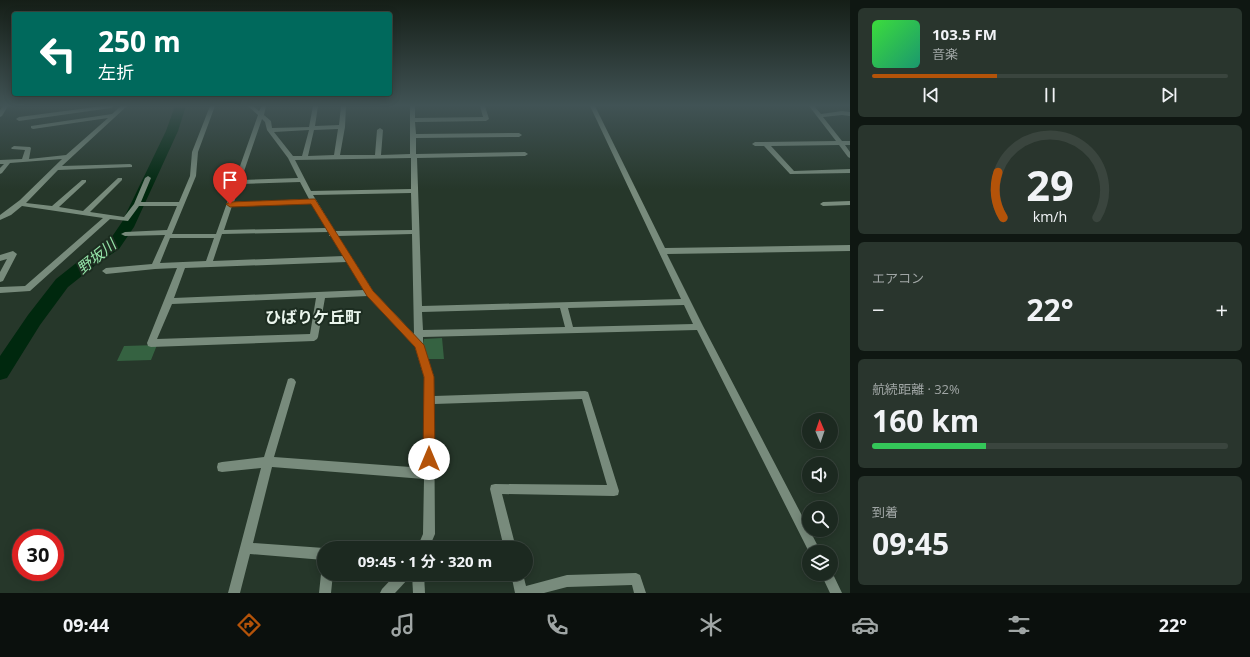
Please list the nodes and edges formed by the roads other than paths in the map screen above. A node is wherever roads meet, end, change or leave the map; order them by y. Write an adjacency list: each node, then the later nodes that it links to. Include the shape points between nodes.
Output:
1 (94, 134): 18 (street)
2 (202, 134): 43 (street, via 195,152 193,176)
3 (255, 134): 36 (street)
4 (273, 134): 23 (street)
5 (310, 134): 24 (street)
6 (341, 134): 21 (street)
7 (380, 134): 22 (street)
8 (605, 134): 56 (street)
9 (834, 134): 12 (street)
10 (519, 135): 11 (street)
11 (413, 136): 19 (street)
12 (840, 142): 13 (street); 15 (street); 20 (street)
13 (850, 143)
14 (755, 144): 15 (street)
15 (766, 144): 30 (street, via 792,173)
16 (14, 148): 26 (street, via 28,148)
17 (525, 154): 19 (street)
18 (70, 156): 26 (street); 29 (street)
19 (414, 156): 22 (street); 37 (street)
20 (850, 156)
21 (338, 157): 22 (street); 24 (street)
22 (378, 157)
23 (290, 158): 24 (street); 34 (street)
24 (304, 158)
25 (9, 161): 26 (street); 27 (street); 31 (street)
26 (25, 161)
27 (0, 162)
28 (130, 166): 29 (street)
29 (56, 168): 41 (street)
30 (850, 171)
31 (0, 172)
32 (148, 178): 42 (street)
33 (120, 179): 47 (street)
34 (302, 180): 36 (street); 38 (street)
35 (84, 181): 46 (street)
36 (238, 182): 44 (street)
37 (415, 191): 38 (street); 51 (street)
38 (309, 193): 39 (street)
39 (313, 201): 44 (street); 50 (street)
40 (850, 203): 45 (street)
41 (21, 204): 46 (street); 49 (street)
42 (137, 204): 43 (street); 48 (street, via 126,219)
43 (182, 204): 53 (street)
44 (230, 204): 54 (street)
45 (822, 204)
46 (54, 209): 47 (street)
47 (85, 213): 48 (street)
48 (109, 217): 64 (street, via 27,289)
49 (0, 218)
50 (331, 232): 51 (street); 54 (street); 58 (street)
51 (416, 232): 70 (street)
52 (125, 234): 53 (street)
53 (168, 234): 54 (street); 60 (street)
54 (220, 234): 59 (street)
55 (850, 248): 56 (street)
56 (662, 251): 68 (street)
57 (0, 258): 63 (street, via 13,254)
58 (348, 259): 59 (street); 65 (street)
59 (208, 265): 61 (street)
60 (154, 266): 61 (street); 62 (street)
61 (182, 266): 67 (street)
62 (106, 271)
63 (0, 279)
64 (0, 290)
65 (370, 293): 66 (street); 74 (street)
66 (321, 295): 67 (street); 67 (street, via 314,337 150,343)
67 (169, 301)
68 (687, 302): 69 (street); 71 (street)
69 (563, 305): 70 (street); 72 (street)
70 (418, 309): 73 (street)
71 (699, 327): 72 (street); 82 (street)
72 (570, 330): 73 (street)
73 (419, 334): 74 (street)
74 (420, 345): 76 (street, via 429,377)
75 (291, 382): 77 (street)
76 (429, 400): 79 (street); 81 (street, via 586,395 614,491 495,489)
77 (268, 462): 78 (street); 79 (street); 83 (street)
78 (222, 466)
79 (429, 474): 80 (street, via 429,534)
80 (426, 541)
81 (508, 541)
82 (811, 545)
83 (245, 548): 84 (street); 90 (street)
84 (317, 553)
85 (326, 581): 91 (street)
86 (397, 581): 92 (street)
87 (418, 581): 93 (street)
88 (518, 581): 94 (street)
89 (830, 581): 96 (street)
90 (234, 593)
91 (324, 593)
92 (386, 593)
93 (419, 593)
94 (521, 593): 95 (street, via 568,581 636,579)
95 (640, 593)
96 (836, 593)

